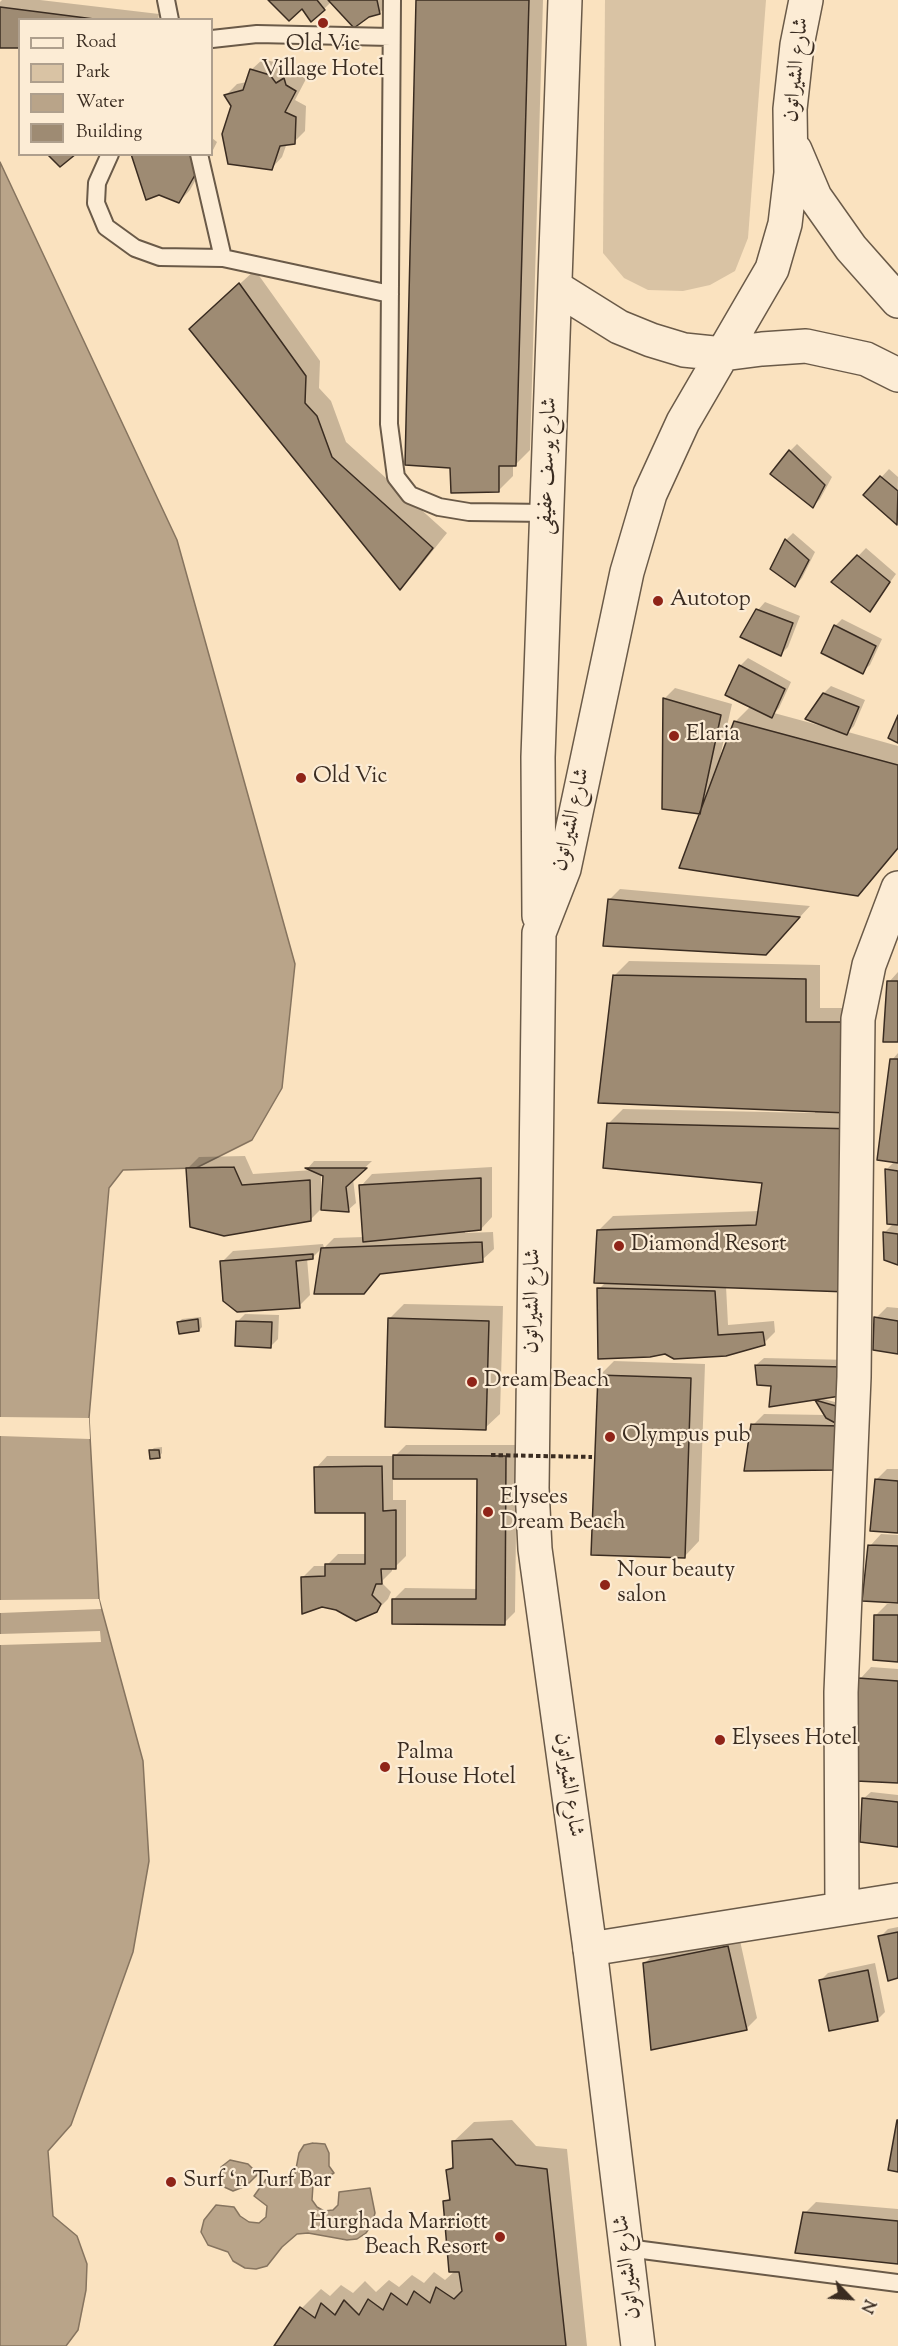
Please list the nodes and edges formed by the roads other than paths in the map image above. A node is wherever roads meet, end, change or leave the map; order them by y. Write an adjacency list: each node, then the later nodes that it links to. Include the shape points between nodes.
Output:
1 (166, 0): 5 (lane)
2 (392, 0): 6 (lane)
3 (565, 0): 12 (street, شارع يوسف عفيفى)
4 (806, 0): 8 (street, شارع الشيراتون, via 790,109)
5 (170, 18)
6 (391, 37): 7 (lane, via 257,34); 13 (lane)
7 (213, 39)
8 (791, 140): 14 (street, شارع الشيراتون, via 815,197 851,248); 15 (street, شارع الشيراتون, via 785,224 772,269)
9 (109, 156): 11 (lane, via 97,183 96,203 106,227 135,248 160,257)
10 (199, 156): 11 (lane)
11 (223, 258): 13 (lane)
12 (555, 287): 15 (street, via 619,327 651,340 684,350); 17 (street, شارع يوسف عفيفى)
13 (390, 294): 17 (lane, via 389,424 396,477 410,495 439,507 469,512)
14 (898, 301)
15 (723, 354): 16 (street, via 806,346 866,358); 20 (street, شارع الشيراتون, via 683,422 650,494 627,572 564,869)
16 (898, 375)
17 (547, 513): 20 (street, شارع يوسف عفيفى, via 538,757)
18 (898, 888): 19 (street)
19 (890, 925): 22 (street, via 869,965 858,1019 854,1388 841,1692)
20 (539, 933): 23 (street, شارع الشيراتون, via 532,1488 544,1617)
21 (898, 1900): 22 (street)
22 (842, 1908): 23 (street)
23 (590, 1949): 24 (street, شارع الشيراتون)
24 (627, 2248): 25 (lane); 26 (street, شارع الشيراتون)
25 (898, 2283)
26 (639, 2346)

